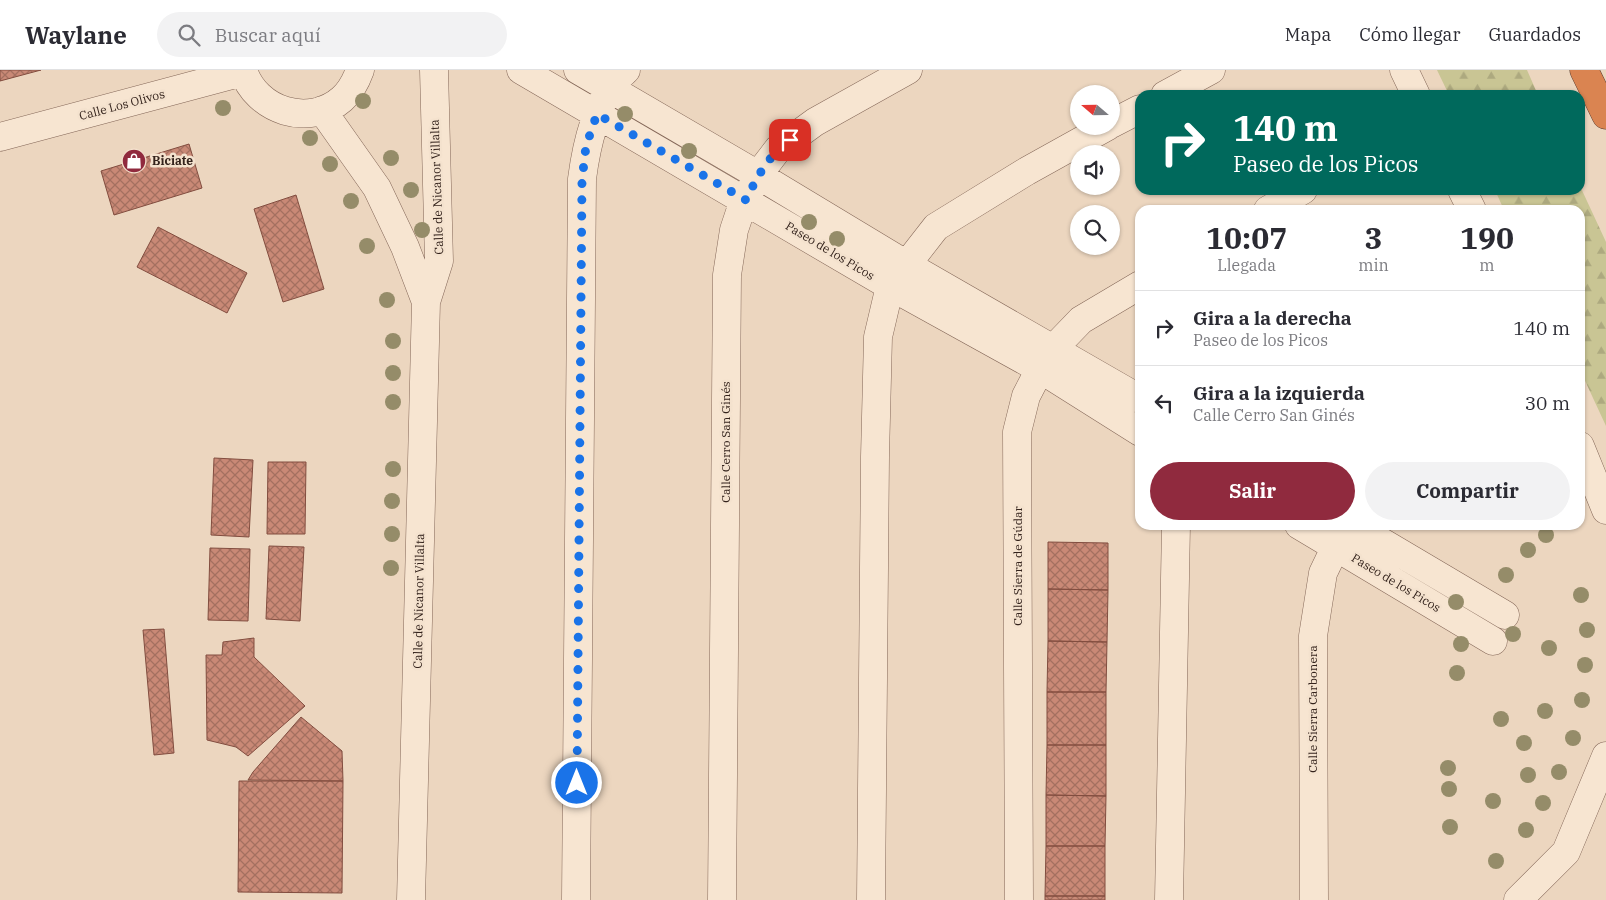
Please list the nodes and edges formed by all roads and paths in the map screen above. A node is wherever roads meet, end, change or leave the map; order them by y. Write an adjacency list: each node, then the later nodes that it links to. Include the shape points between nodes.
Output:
1 (360, 70): 13 (street, via 355,84 341,100)
2 (434, 70): 27 (street, Calle de Nicanor Villalta, via 439,261)
3 (521, 70): 15 (street, Paseo de los Picos)
4 (578, 70): 10 (street, Paseo de los Picos)
5 (908, 70): 20 (street, Calle Cerro San Ginés, via 815,122 778,149)
6 (1211, 70): 11 (street)
7 (1404, 70): 12 (street)
8 (1584, 70): 16 (highway)
9 (243, 71): 13 (street, via 252,90 267,103 284,111 303,114); 19 (street, Calle Los Olivos)
10 (618, 79): 15 (street); 20 (street, Paseo de los Picos)
11 (1174, 90)
12 (1414, 90)
13 (322, 110): 27 (street, Calle de Nicanor Villalta, via 377,188)
14 (1135, 112): 17 (street)
15 (597, 114): 22 (street, Paseo de los Picos); 41 (street, via 586,146 582,180)
16 (1606, 115)
17 (1120, 119)
18 (1092, 135): 24 (street, via 936,227)
19 (0, 137)
20 (758, 175): 22 (street, Calle Cerro San Ginés); 24 (street, Paseo de los Picos)
21 (1294, 195): 23 (street)
22 (746, 200): 25 (street, Paseo de los Picos); 42 (street, Calle Cerro San Ginés, via 734,230 727,276)
23 (1276, 205)
24 (908, 265): 25 (street); 28 (street, Paseo de los Picos)
25 (890, 286): 28 (street, Paseo de los Picos); 43 (street, via 878,337)
26 (1135, 288): 28 (street, Calle Sierra de Gúdar, via 1081,320)
27 (426, 302): 40 (street, Calle de Nicanor Villalta)
28 (1047, 359): 29 (street, Paseo de los Picos); 30 (street, Paseo de los Picos); 44 (street, Calle Sierra de Gúdar, via 1026,396 1017,432)
29 (1135, 397)
30 (1135, 428)
31 (1585, 458): 32 (street)
32 (1606, 510)
33 (1176, 530): 45 (street)
34 (1320, 530): 36 (street, Paseo de los Picos)
35 (1361, 530): 37 (street)
36 (1341, 535): 38 (street, Paseo de los Picos); 46 (street, Calle Sierra Carbonera, via 1323,573 1313,636)
37 (1505, 615)
38 (1493, 641)
39 (1606, 756): 47 (street, via 1566,852)
40 (411, 900)
41 (576, 900)
42 (722, 900)
43 (871, 900)
44 (1019, 900)
45 (1169, 900)
46 (1314, 900)
47 (1518, 900)

